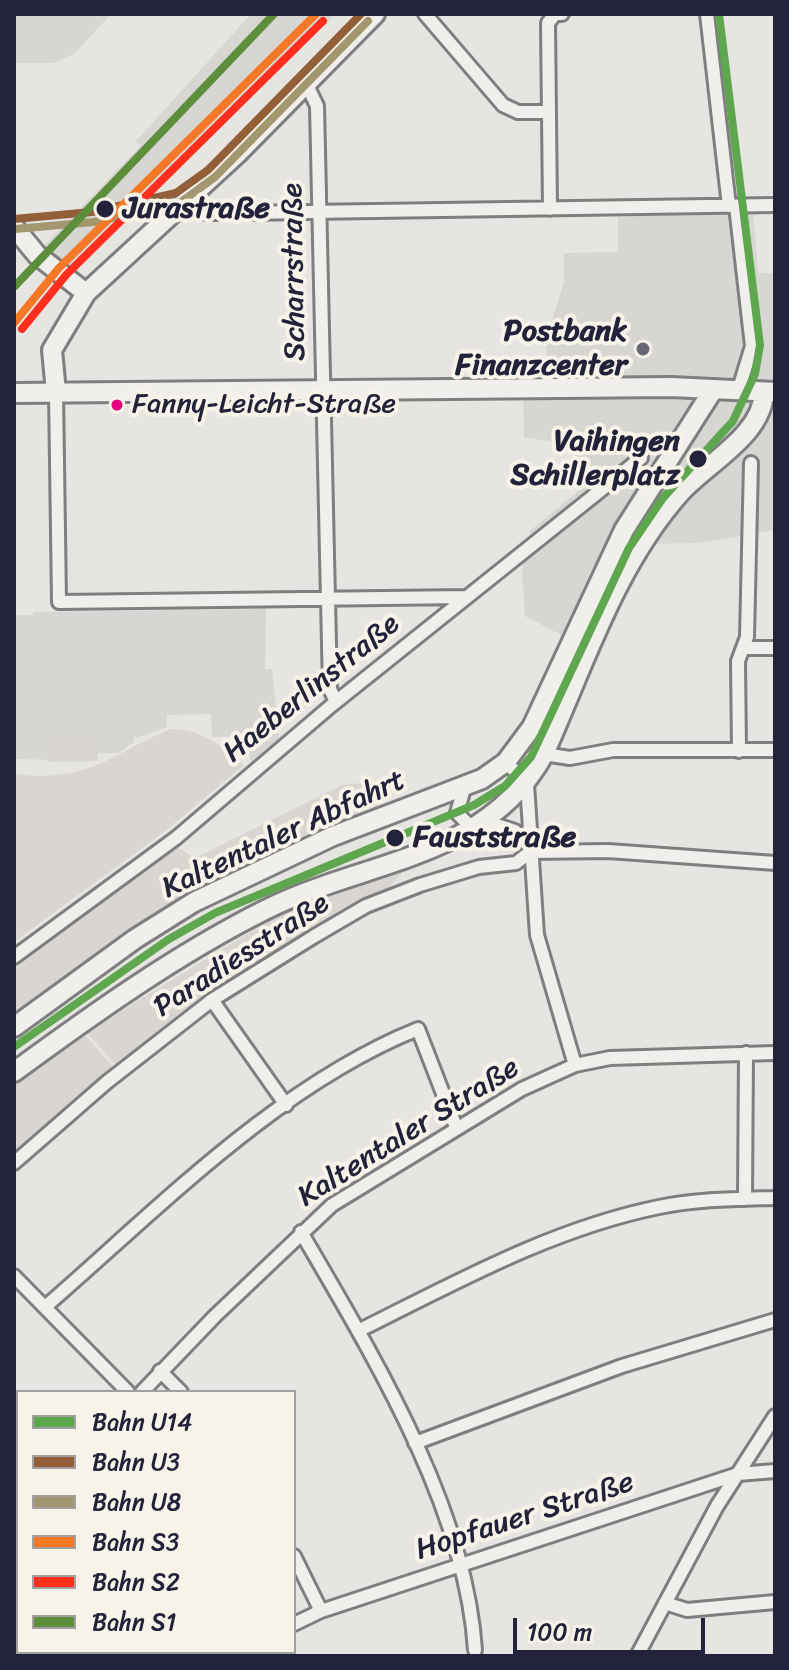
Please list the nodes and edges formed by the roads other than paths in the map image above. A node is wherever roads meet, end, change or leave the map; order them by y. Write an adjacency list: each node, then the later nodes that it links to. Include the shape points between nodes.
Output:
1 (375, 14): 5 (main road)
2 (425, 14): 6 (street, via 503,105 518,112)
3 (562, 14): 6 (street, via 548,23)
4 (707, 14): 9 (street)
5 (306, 83): 7 (main road); 11 (street, Scharrstraße, via 317,106)
6 (547, 112): 10 (street)
7 (185, 204): 11 (street, via 206,213); 16 (main road)
8 (775, 205): 9 (street)
9 (733, 206): 10 (street); 20 (street, via 752,346)
10 (550, 209): 11 (street)
11 (320, 213): 18 (street, Scharrstraße)
12 (14, 228): 13 (main road); 14 (main road)
13 (14, 251)
14 (37, 255): 15 (main road); 16 (main road)
15 (14, 258)
16 (80, 288): 19 (main road, via 52,350)
17 (713, 390): 18 (main road); 20 (main road); 33 (main road, via 624,530 532,727)
18 (323, 391): 19 (main road); 26 (street, Scharrstraße)
19 (56, 392): 22 (main road); 26 (street, via 59,602)
20 (738, 392): 21 (main road)
21 (770, 392): 32 (main road, via 759,417 679,494 631,560)
22 (18, 393)
23 (641, 458): 25 (street, Haeberlinstraße)
24 (751, 463): 27 (street)
25 (466, 597): 26 (street); 29 (street, Haeberlinstraße)
26 (328, 599): 29 (street, Scharrstraße, via 330,689)
27 (743, 648): 28 (street); 31 (street, via 738,661)
28 (775, 648)
29 (336, 702): 39 (street, Haeberlinstraße, via 176,838)
30 (775, 750): 31 (street)
31 (739, 751): 32 (street, via 613,750 570,758)
32 (544, 754): 34 (main road)
33 (506, 762): 34 (street); 35 (main road, Kaltentaler Abfahrt)
34 (527, 784): 36 (main road); 37 (street)
35 (465, 785): 36 (street, via 457,813 467,823); 41 (main road, Kaltentaler Abfahrt, via 333,836 194,902)
36 (483, 824): 37 (street, via 515,831); 45 (main road, via 433,848 266,909 219,934)
37 (530, 849): 38 (street); 40 (street, Paradiesstraße, via 516,863 452,874 366,906); 44 (street, via 537,935)
38 (775, 863)
39 (14, 957)
40 (212, 1000): 46 (street); 48 (street, Paradiesstraße)
41 (14, 1027)
42 (746, 1053): 43 (street, Kaltentaler Straße); 44 (street, Kaltentaler Straße, via 610,1058); 50 (street)
43 (775, 1053)
44 (575, 1065): 47 (street, Kaltentaler Straße)
45 (14, 1072)
46 (286, 1105): 47 (street, via 389,1041 418,1029); 53 (street, via 234,1143)
47 (456, 1127): 51 (street, Kaltentaler Straße, via 332,1205)
48 (14, 1163)
49 (775, 1198): 50 (street)
50 (745, 1199): 55 (street, via 660,1207 578,1228)
51 (301, 1232): 55 (street); 56 (street, Kaltentaler Straße)
52 (14, 1276): 53 (street)
53 (45, 1307): 57 (street)
54 (775, 1320): 61 (street, via 622,1366)
55 (358, 1331): 61 (street)
56 (160, 1371): 58 (street, Kaltentaler Straße); 59 (street)
57 (126, 1390)
58 (144, 1390)
59 (179, 1390)
60 (775, 1416): 63 (street)
61 (415, 1443): 67 (street)
62 (775, 1471): 63 (street, Hopfauer Straße)
63 (738, 1474): 64 (street, Hopfauer Straße); 65 (street)
64 (697, 1489): 65 (street); 67 (street, Hopfauer Straße)
65 (717, 1506): 69 (street)
66 (296, 1560): 70 (street)
67 (462, 1565): 70 (street, Hopfauer Straße); 72 (street)
68 (775, 1602): 69 (street, via 687,1610)
69 (665, 1603): 73 (street)
70 (321, 1611): 71 (street, Hopfauer Straße)
71 (296, 1623)
72 (475, 1650)
73 (637, 1656)

